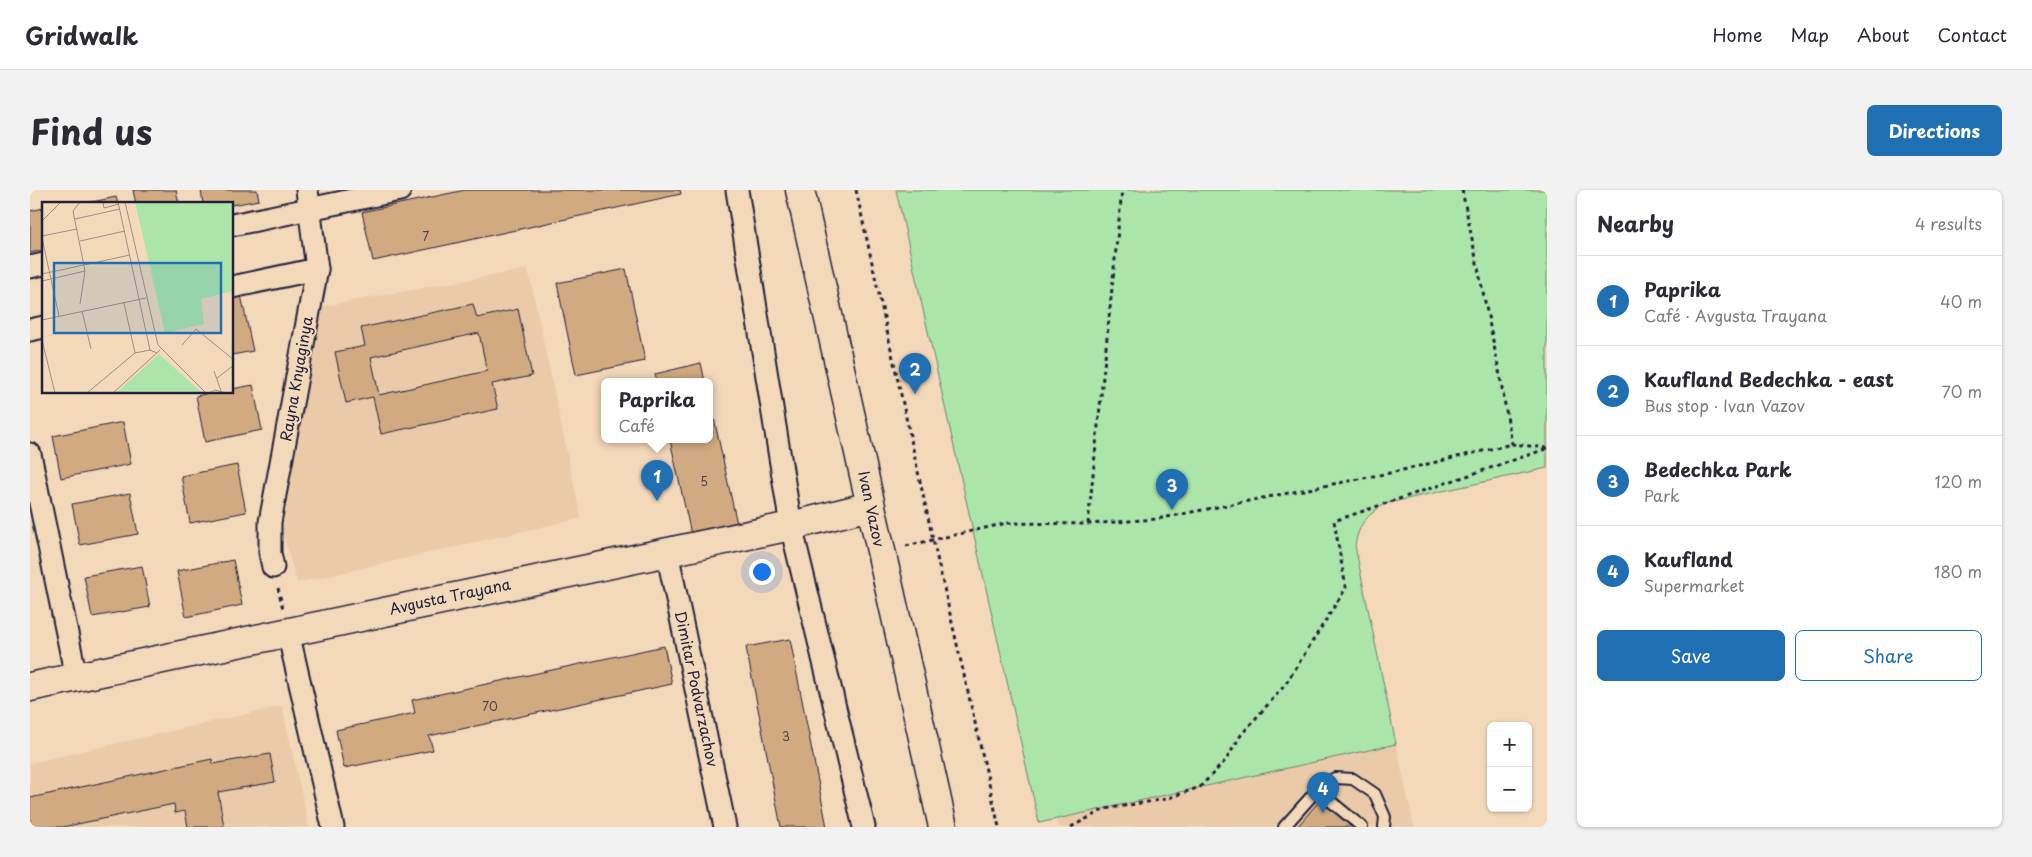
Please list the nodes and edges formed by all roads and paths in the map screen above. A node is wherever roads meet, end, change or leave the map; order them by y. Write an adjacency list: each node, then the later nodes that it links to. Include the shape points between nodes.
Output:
1 (400, 190): 7 (street)
2 (737, 190): 16 (street)
3 (800, 190): 14 (street, Ivan Vazov)
4 (856, 190): 17 (path)
5 (1122, 190): 15 (path)
6 (1462, 190): 11 (path)
7 (309, 199): 8 (street); 9 (street, Rayna Knyaginya)
8 (234, 224)
9 (317, 269): 10 (street); 20 (street, Rayna Knyaginya, via 270,522 270,553)
10 (234, 287)
11 (1512, 444): 12 (path); 15 (path, via 1394,472 1166,517)
12 (1547, 448): 30 (path, via 1334,521 1346,588 1285,685 1241,735 1226,760 1200,787 1166,799 1105,809)
13 (30, 454): 22 (street)
14 (870, 506): 16 (street, Avgusta Trayana); 19 (street, Ivan Vazov)
15 (1088, 524): 17 (path, via 1007,523)
16 (790, 526): 18 (street, Avgusta Trayana); 27 (street)
17 (933, 540): 19 (path); 29 (path)
18 (667, 552): 21 (street, Avgusta Trayana); 26 (street, Dimitar Podvarzachov)
19 (880, 552): 28 (street, Ivan Vazov)
20 (275, 576): 21 (path)
21 (286, 621): 22 (street, Avgusta Trayana); 25 (street)
22 (76, 677): 23 (street, Avgusta Trayana)
23 (30, 687)
24 (1317, 790): 31 (lane); 32 (lane); 33 (lane, via 1336,778 1354,779 1375,794 1385,816)
25 (333, 827)
26 (725, 827)
27 (864, 827)
28 (943, 827)
29 (999, 827)
30 (1071, 827)
31 (1284, 827)
32 (1362, 827)
33 (1384, 827)

